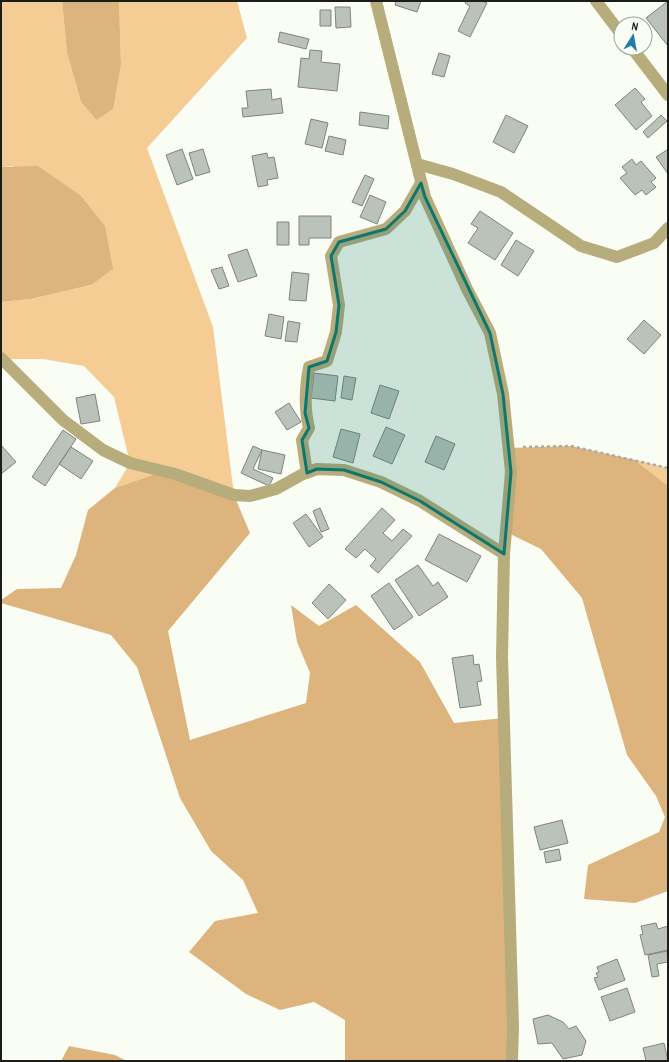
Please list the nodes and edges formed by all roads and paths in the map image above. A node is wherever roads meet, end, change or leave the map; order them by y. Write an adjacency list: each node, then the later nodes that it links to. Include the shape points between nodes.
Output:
1 (376, 1): 6 (street)
2 (596, 1): 3 (street)
3 (613, 23)
4 (638, 56): 5 (street)
5 (668, 96)
6 (416, 164): 7 (street); 8 (street, via 454,174 501,192 581,246 617,257 654,243)
7 (421, 183): 10 (street, via 466,288 490,333 503,394); 12 (street, via 405,211 386,229 339,242 331,256 339,305 336,332 327,361 309,368 305,413 309,428 302,440)
8 (668, 228)
9 (1, 358): 12 (street, via 64,420 103,450 130,463 175,474 234,495 250,496 276,489)
10 (509, 448): 11 (path, via 571,446); 13 (street, via 511,472)
11 (668, 468)
12 (306, 473): 13 (street, via 318,469 344,470 381,482 420,500)
13 (504, 554): 14 (street, via 502,657)
14 (512, 1061)

